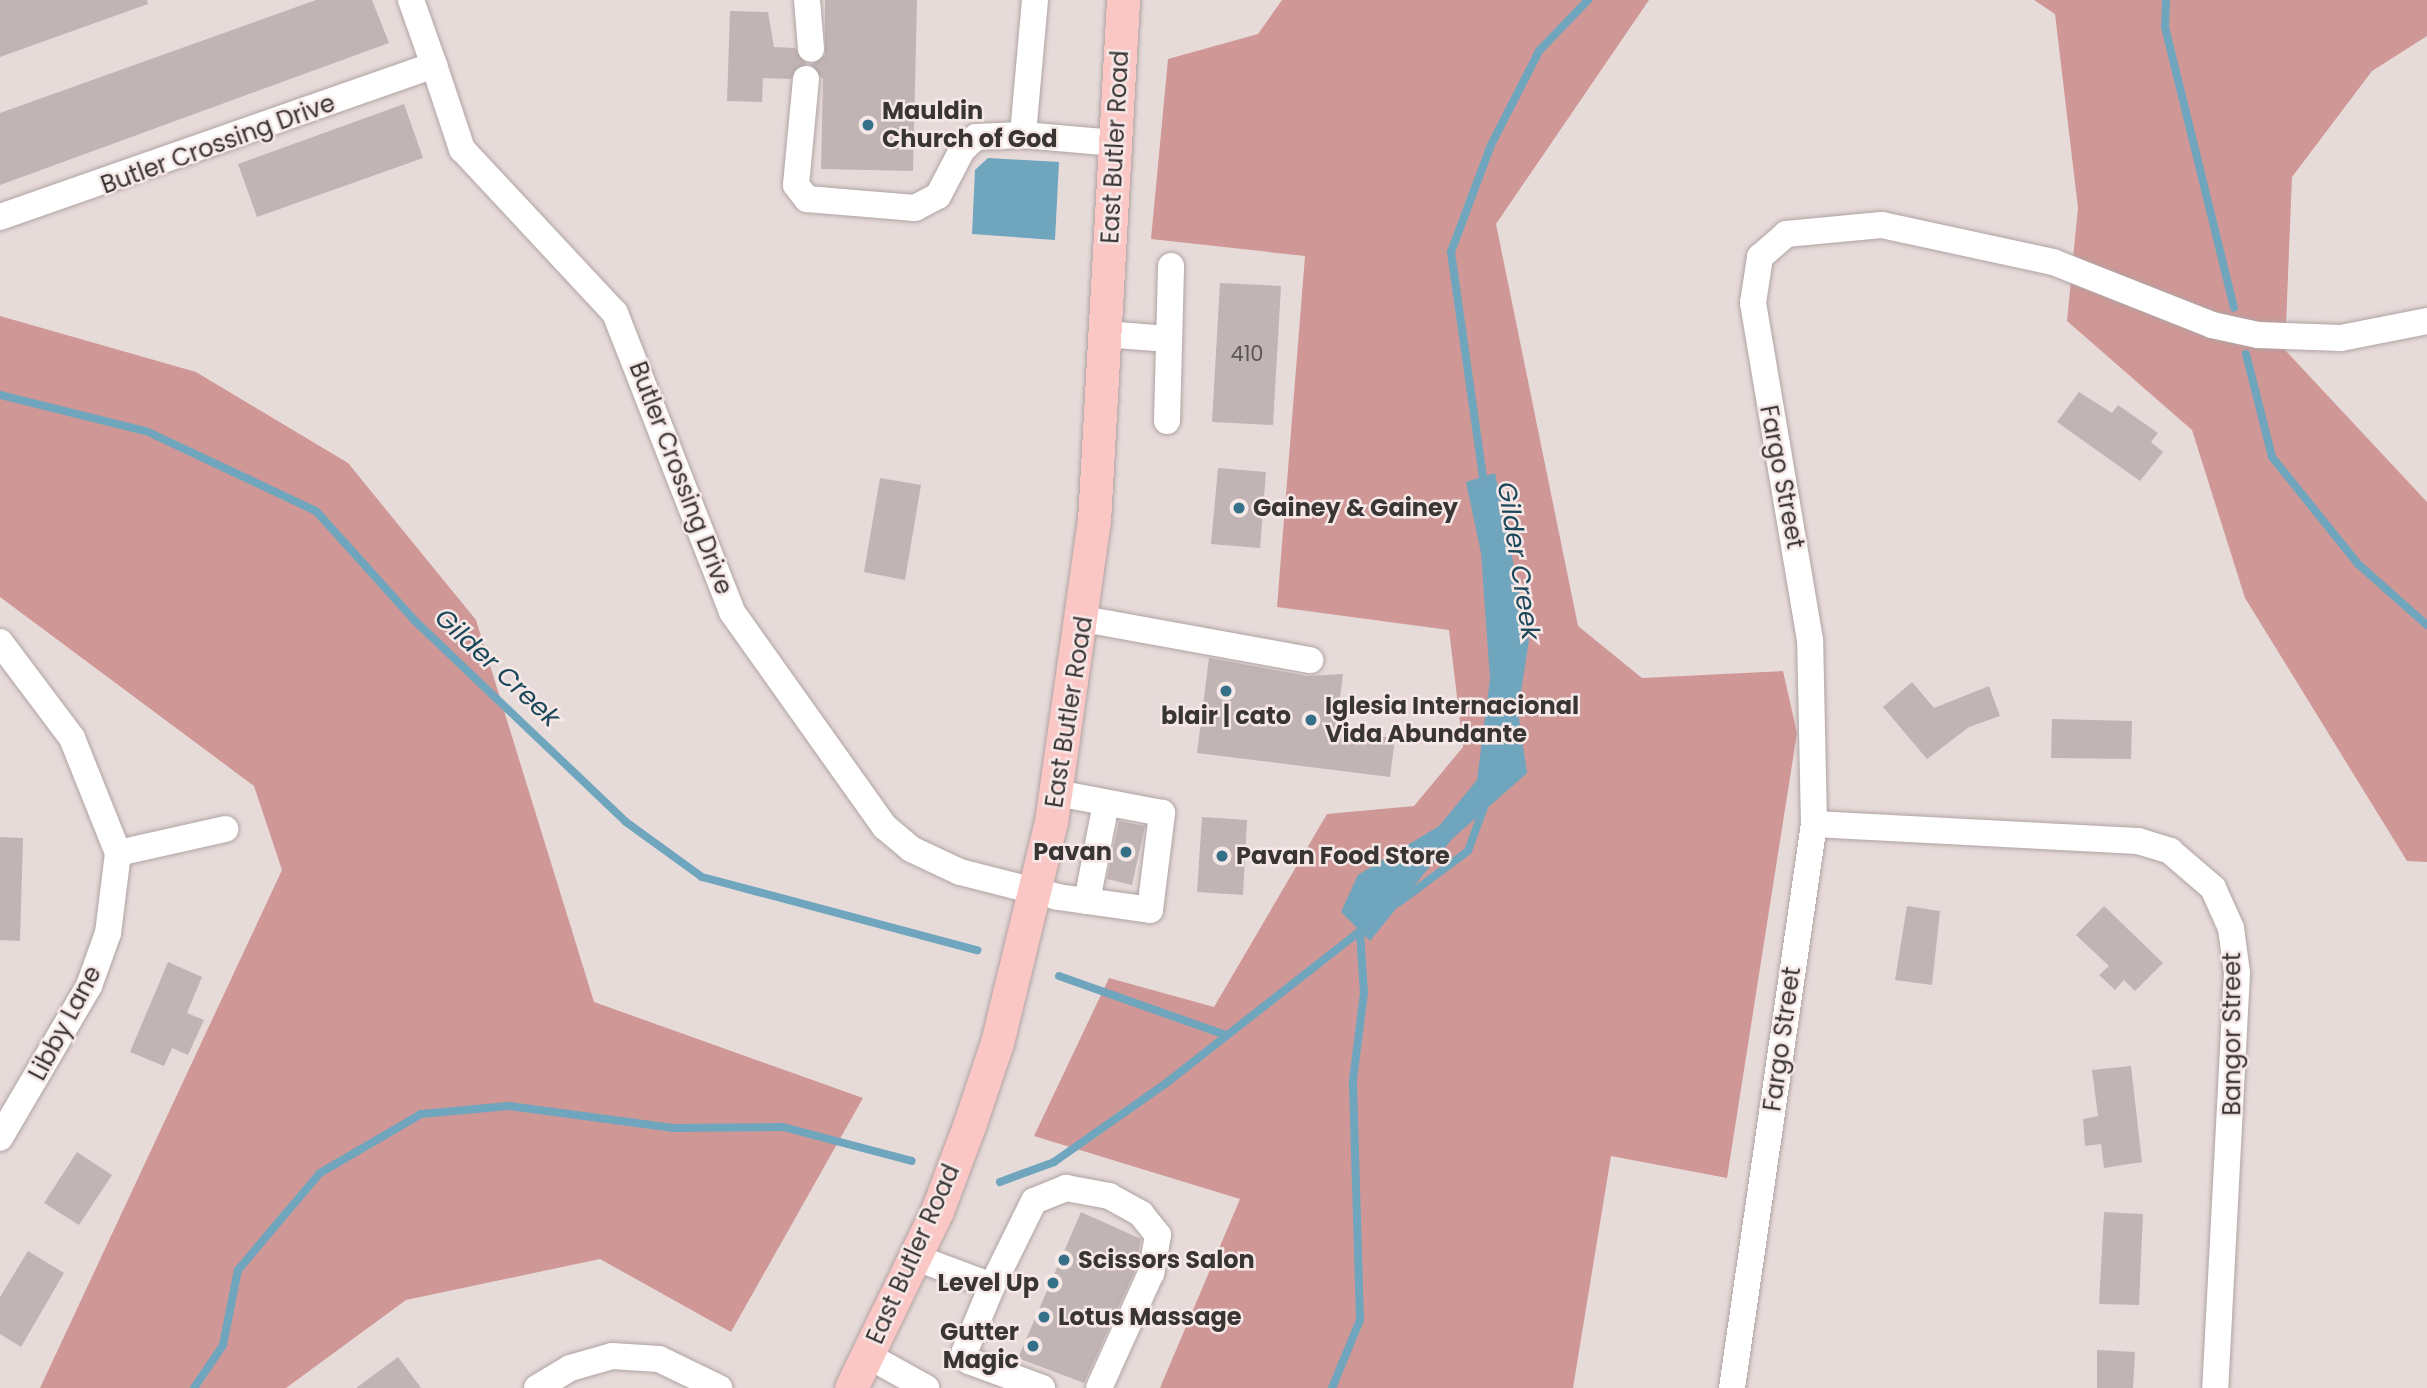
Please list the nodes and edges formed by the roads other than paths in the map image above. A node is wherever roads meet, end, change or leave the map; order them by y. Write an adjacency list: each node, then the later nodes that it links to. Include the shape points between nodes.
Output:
1 (411, 0): 6 (street, Butler Crossing Drive)
2 (807, 0): 5 (street)
3 (1035, 0): 8 (street)
4 (1123, 0): 9 (main road, East Butler Road)
5 (811, 49)
6 (434, 65): 10 (street, Butler Crossing Drive); 24 (street, Butler Crossing Drive, via 462,149 615,313 727,601 830,756 911,849 960,872)
7 (806, 79): 8 (street, via 796,185 807,199 915,208 938,196 962,150 976,137)
8 (1023, 135): 9 (street)
9 (1115, 144): 13 (main road, East Butler Road)
10 (0, 217)
11 (1171, 265): 14 (street)
12 (2427, 321): 21 (street, Fargo Street, via 2341,338 2258,335 2162,307 2053,262 1971,240 1882,225 1816,228 1777,238 1755,269 1753,303 1810,640)
13 (1104, 334): 14 (street); 16 (main road, East Butler Road)
14 (1170, 339): 15 (street)
15 (1167, 421)
16 (1084, 619): 18 (street); 19 (main road, East Butler Road)
17 (0, 642): 23 (street, Libby Lane, via 72,738)
18 (1310, 660)
19 (1057, 793): 20 (street); 24 (main road, East Butler Road)
20 (1106, 803): 25 (street); 25 (street, Butler Crossing Drive, via 1162,813 1150,911)
21 (1814, 824): 36 (street, Fargo Street); 37 (street, Bangor Street, via 2138,841 2170,851 2213,888 2231,928 2237,973)
22 (225, 829): 23 (street)
23 (118, 853): 26 (street, Libby Lane, via 108,933 89,986)
24 (1036, 891): 25 (street, Butler Crossing Drive); 27 (main road, East Butler Road, via 994,1055)
25 (1087, 901)
26 (0, 1138)
27 (914, 1257): 28 (street); 29 (main road, East Butler Road)
28 (992, 1286): 34 (street, via 965,1351 969,1361); 35 (street, via 1034,1201 1066,1188 1109,1196 1141,1214 1158,1236 1151,1273)
29 (867, 1354): 32 (main road, East Butler Road); 33 (street)
30 (537, 1388): 31 (street, via 570,1368 612,1356 659,1359)
31 (719, 1388)
32 (851, 1388)
33 (926, 1388)
34 (1042, 1388)
35 (1099, 1388)
36 (1732, 1388)
37 (2215, 1388)

